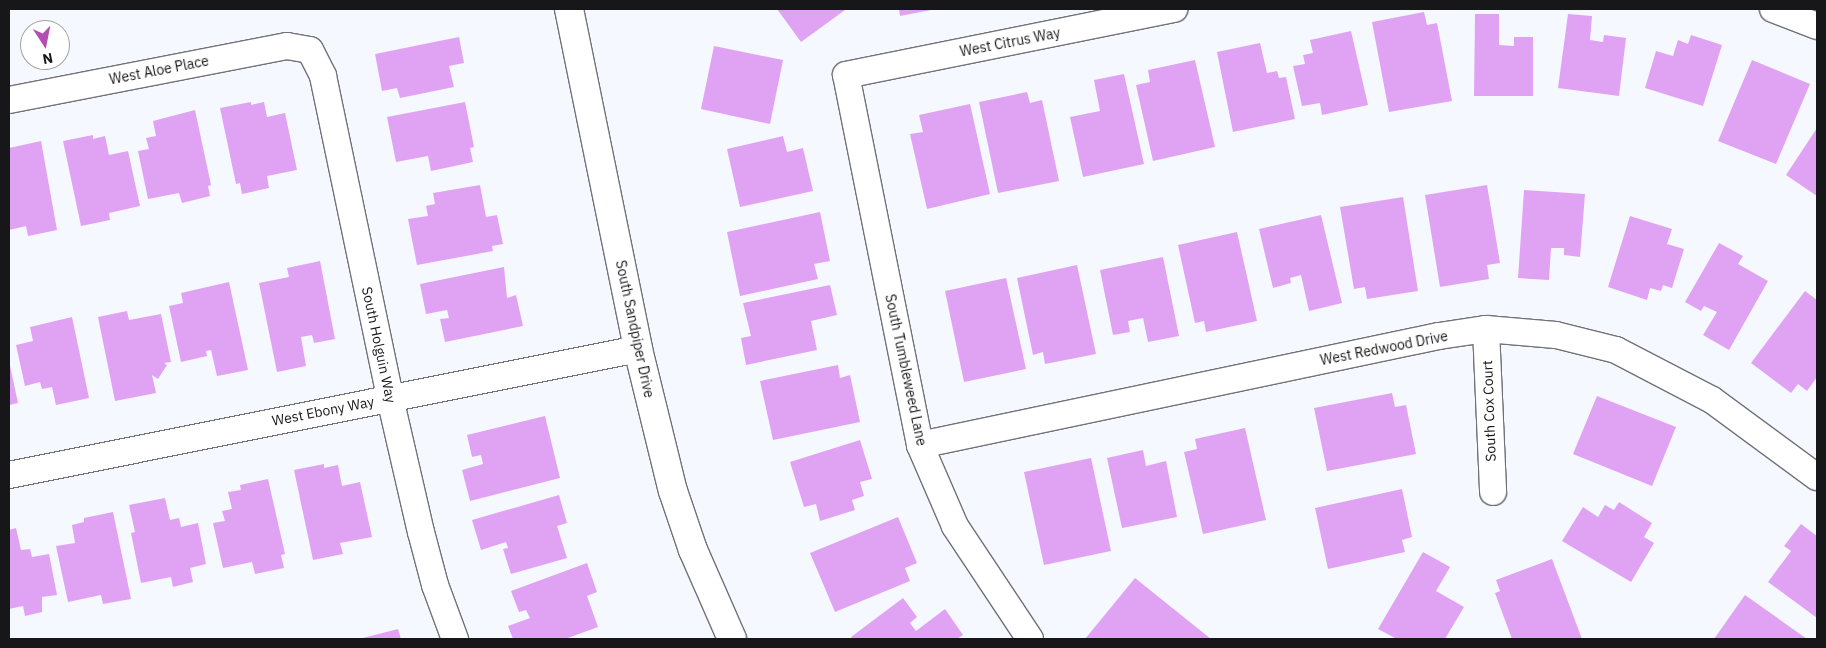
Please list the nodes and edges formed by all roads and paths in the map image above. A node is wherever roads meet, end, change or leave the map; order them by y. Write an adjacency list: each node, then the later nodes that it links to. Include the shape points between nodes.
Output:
1 (569, 9): 9 (street, South Sandpiper Drive)
2 (1174, 9): 6 (street, West Citrus Way)
3 (1772, 9): 4 (street)
4 (1815, 20)
5 (310, 50): 7 (street, West Aloe Place, via 286,46); 10 (street, South Holguin Way, via 323,76)
6 (846, 75): 11 (street, South Tumbleweed Lane)
7 (9, 100)
8 (1486, 329): 11 (street, West Redwood Drive, via 1439,336); 13 (street, West Redwood Drive, via 1556,335 1616,350 1712,400); 14 (street, South Cox Court)
9 (638, 349): 10 (street, West Ebony Way); 16 (street, South Sandpiper Drive, via 673,491 693,550)
10 (390, 398): 12 (street, West Ebony Way); 15 (street, South Holguin Way, via 435,585)
11 (920, 445): 17 (street, South Tumbleweed Lane, via 954,526)
12 (9, 475)
13 (1817, 477)
14 (1493, 492)
15 (455, 639)
16 (732, 639)
17 (1030, 639)

